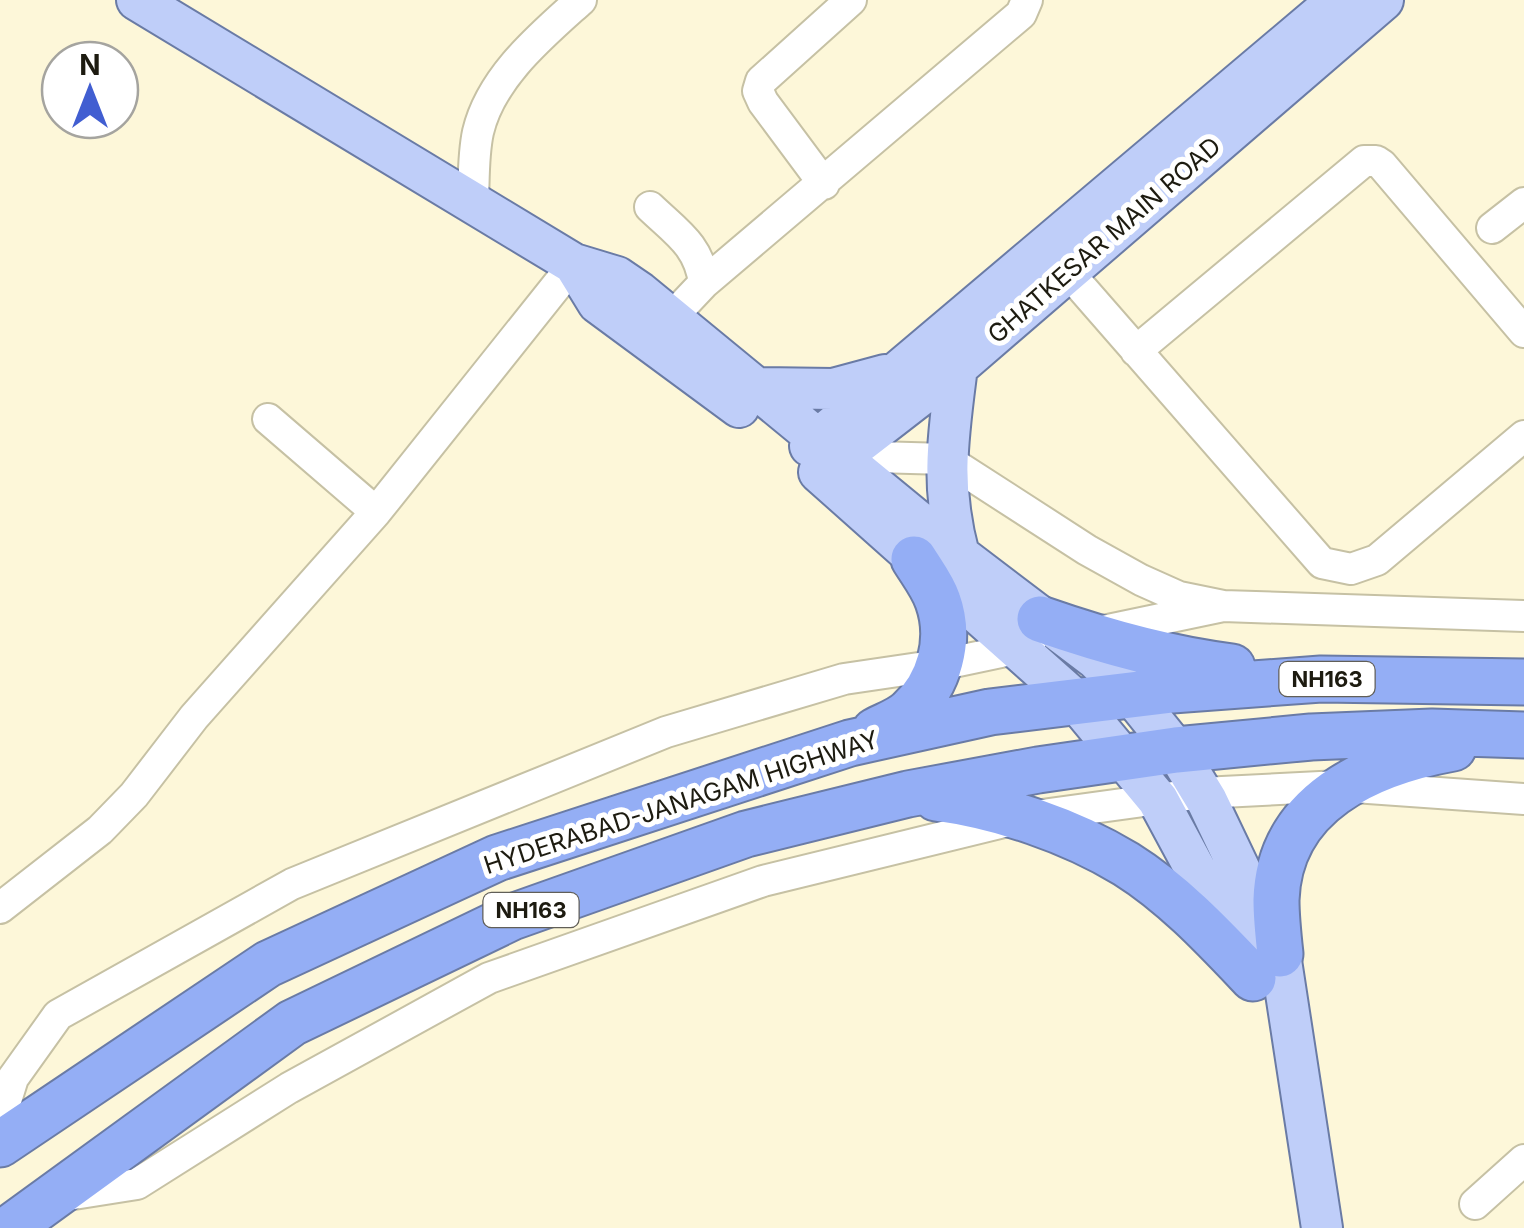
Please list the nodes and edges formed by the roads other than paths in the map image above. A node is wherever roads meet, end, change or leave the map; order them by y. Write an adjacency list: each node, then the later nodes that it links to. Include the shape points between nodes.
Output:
1 (137, 0): 8 (main road)
2 (582, 0): 8 (street, via 504,78 487,108 478,132)
3 (851, 0): 7 (street, via 761,81 758,91)
4 (1027, 0): 7 (street, via 1021,14)
5 (1338, 0): 19 (main road, GHATKESAR MAIN ROAD)
6 (1383, 0): 13 (main road, GHATKESAR MAIN ROAD)
7 (824, 184): 14 (street)
8 (472, 202): 12 (main road)
9 (1524, 203): 11 (street)
10 (650, 206): 14 (street, via 694,250)
11 (1492, 228)
12 (574, 264): 15 (main road, via 617,277); 23 (main road, via 598,303); 25 (street)
13 (1067, 271): 17 (street); 18 (main road, GHATKESAR MAIN ROAD)
14 (704, 284): 15 (street)
15 (670, 318): 20 (main road)
16 (1524, 332): 17 (street, via 1382,165 1364,161)
17 (1136, 350): 22 (street, via 1322,562 1333,566 1361,568 1377,560)
18 (956, 366): 23 (main road, GHATKESAR MAIN ROAD); 24 (main road)
19 (902, 368): 20 (main road, via 833,389); 23 (main road, GHATKESAR MAIN ROAD)
20 (758, 388): 23 (main road)
21 (268, 419): 25 (street)
22 (1524, 436)
23 (820, 456): 24 (street); 26 (main road); 27 (main road)
24 (946, 459): 26 (main road); 28 (street, via 1141,580 1178,597)
25 (376, 512): 46 (street, via 194,717 134,795)
26 (959, 555): 30 (main road)
27 (914, 559): 30 (main road); 31 (highway, via 938,601 944,633)
28 (1223, 606): 29 (street); 30 (street)
29 (1524, 616)
30 (1052, 635): 31 (street); 32 (highway); 34 (main road, via 1096,659); 35 (main road)
31 (939, 665): 37 (highway, via 908,714); 48 (street, via 844,679 666,732 292,884 58,1015 14,1078)
32 (1321, 679): 33 (highway, NH163); 34 (highway, NH163)
33 (1524, 682)
34 (1130, 694): 35 (highway, NH163); 38 (main road)
35 (1075, 700): 37 (highway, HYDERABAD-JANAGAM HIGHWAY / NH163); 39 (main road)
36 (1524, 735): 38 (highway, NH163, via 1311,737); 40 (highway, via 1438,750)
37 (850, 743): 49 (highway, HYDERABAD-JANAGAM HIGHWAY / NH163, via 497,858 268,964)
38 (1176, 750): 39 (highway, NH163); 41 (main road)
39 (1122, 758): 42 (highway, HYDERABAD-JANAGAM HIGHWAY / NH163); 44 (main road)
40 (1340, 786): 41 (street); 43 (street); 47 (highway, via 1308,816 1284,856)
41 (1202, 793): 44 (street); 47 (main road, via 1259,904)
42 (908, 794): 45 (highway, via 976,803); 51 (highway, HYDERABAD-JANAGAM HIGHWAY / NH163, via 746,834 512,916 292,1023)
43 (1524, 799)
44 (1158, 800): 45 (street); 47 (main road)
45 (1020, 818): 47 (highway, via 1126,865); 51 (street, via 763,881 489,978 289,1088 137,1184)
46 (0, 908)
47 (1266, 966): 54 (main road, via 1290,1017)
48 (0, 1120)
49 (0, 1144)
50 (1524, 1160): 52 (street)
51 (51, 1198): 53 (highway, HYDERABAD-JANAGAM HIGHWAY / NH163)
52 (1476, 1204)
53 (10, 1228)
54 (1322, 1228)

